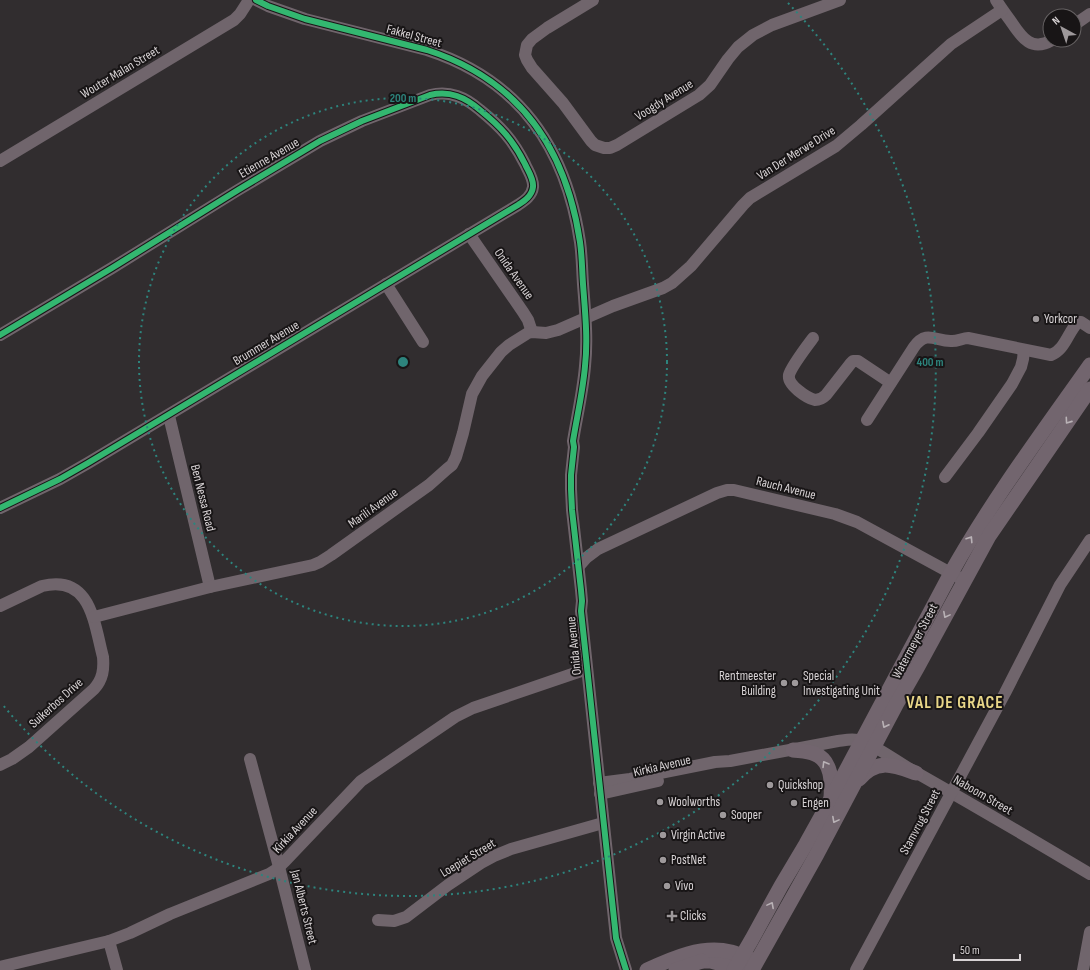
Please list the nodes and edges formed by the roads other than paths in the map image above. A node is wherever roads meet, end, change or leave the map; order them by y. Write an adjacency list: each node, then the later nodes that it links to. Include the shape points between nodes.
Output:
1 (249, 0): 7 (street, Wouter Malan Street, via 234,20)
2 (256, 0): 11 (street, Fakkel Street, via 305,19 446,56 478,73 513,100 549,144 568,187 580,243)
3 (593, 0): 4 (street, Voogdy Avenue, via 532,39 527,45 526,57 591,141 599,147 607,148 615,146 699,95 710,85 728,58 752,35)
4 (840, 0)
5 (999, 5): 6 (street, Van Der Merwe Drive, via 1027,42); 11 (street, Van Der Merwe Drive, via 951,44 840,143 750,198 691,266 672,283)
6 (1042, 44)
7 (0, 161)
8 (533, 186): 9 (street, Brummer Avenue, via 532,192 524,201); 14 (street, Etienne Avenue, via 516,148 500,127 464,99 449,94 430,95 362,121 320,142)
9 (469, 234): 10 (street, Brummer Avenue); 13 (street, Onida Avenue, via 523,312)
10 (386, 284): 16 (street); 21 (street, Brummer Avenue)
11 (585, 319): 13 (street, Marili Avenue, via 550,333); 23 (street, Onida Avenue, via 585,364)
12 (1085, 325): 17 (street, via 1076,324 1061,347 1051,355)
13 (532, 332): 32 (street, Marili Avenue, via 505,348 482,376 472,394 456,457 452,465 429,485 316,563)
14 (0, 335)
15 (813, 338): 19 (street, via 788,376 792,386 808,397 815,400 826,396 851,363 858,361)
16 (423, 342)
17 (1024, 350): 19 (street, via 968,338 952,341 923,338 918,341); 24 (street, via 1024,359 1012,384)
18 (1090, 365): 30 (main road, Watermeyer Street, one-way to 18, via 1022,461)
19 (891, 382): 22 (street)
20 (1090, 389): 31 (main road, Watermeyer Street, one-way to 31, via 989,536)
21 (169, 416): 25 (street, Brummer Avenue, via 60,479); 32 (street, Ben Nessa Road)
22 (867, 420)
23 (573, 441): 27 (street, Onida Avenue, via 571,489); 34 (street, Onida Avenue, via 565,461 565,491 574,589)
24 (945, 477)
25 (0, 508)
26 (1090, 540): 44 (street, Stamvrug Street, via 1060,585)
27 (576, 542): 28 (street, via 583,547); 29 (street, Onida Avenue)
28 (598, 549): 29 (street, Rauch Avenue); 30 (street, Rauch Avenue, via 717,493 734,490 835,514 872,529)
29 (579, 566): 34 (street, Onida Avenue)
30 (950, 573): 31 (street, Rauch Avenue); 37 (main road, Watermeyer Street)
31 (964, 581): 37 (main road, Watermeyer Street, one-way to 37, via 897,703)
32 (210, 586): 35 (street, Marili Avenue)
33 (0, 606): 35 (street, Suikerbos Drive, via 42,586 59,584 73,588 83,596)
34 (581, 611): 36 (street, Onida Avenue)
35 (94, 617): 40 (street, Suikerbos Drive, via 104,663 99,683 29,747)
36 (587, 669): 43 (street, Onida Avenue); 47 (street, Kirkia Avenue, via 463,712 361,781)
37 (868, 744): 38 (street, Kirkia Avenue, via 853,739); 41 (street, Naboom Street); 42 (main road, Watermeyer Street); 45 (main road, Watermeyer Street)
38 (793, 750): 43 (street, Kirkia Avenue, via 730,761 709,769); 45 (main road, one-way to 38, via 831,779 826,762 815,754)
39 (250, 759): 47 (street, Jan Alberts Street)
40 (0, 765)
41 (916, 773): 42 (main road, via 895,766 881,765 866,771); 44 (street, Naboom Street)
42 (854, 785): 55 (main road, Watermeyer Street, one-way to 55)
43 (599, 789): 46 (street, Onida Avenue)
44 (952, 792): 48 (street, Naboom Street); 63 (street, Stamvrug Street)
45 (831, 799): 54 (main road, Watermeyer Street, one-way to 45)
46 (603, 823): 49 (street, Loepiet Street, via 501,853 481,863 406,917 394,921); 58 (street, Onida Avenue, via 616,938)
47 (279, 867): 51 (street, Kirkia Avenue, via 268,874); 57 (street, Jan Alberts Street)
48 (1090, 874)
49 (378, 920)
50 (1090, 932): 64 (street)
51 (109, 941): 53 (street, Kirkia Avenue); 56 (street)
52 (702, 961): 54 (main road); 60 (main road, via 686,962); 61 (main road); 62 (main road)
53 (0, 966)
54 (739, 966): 55 (main road); 59 (main road, via 732,953 718,950 680,955)
55 (754, 966)
56 (117, 970)
57 (305, 970)
58 (626, 970)
59 (647, 970)
60 (665, 970)
61 (676, 970)
62 (714, 970)
63 (856, 970)
64 (1082, 970)

